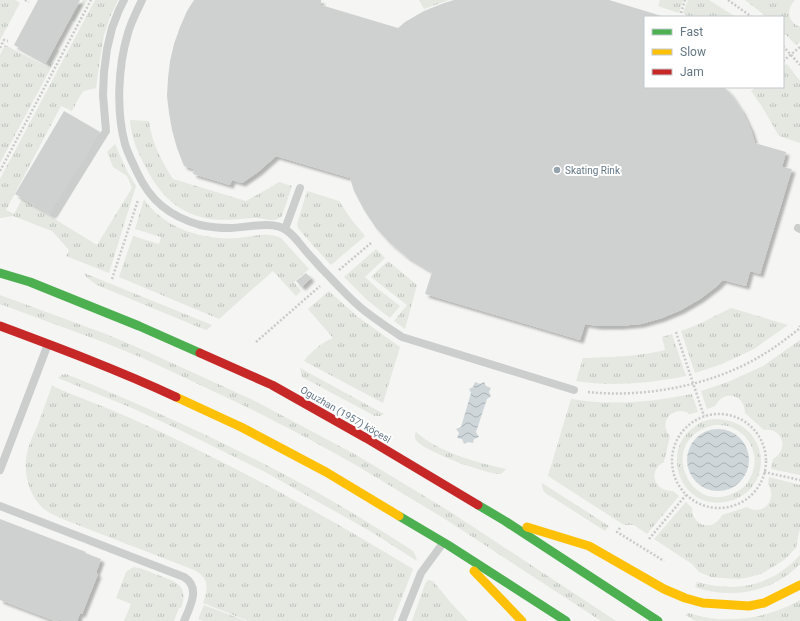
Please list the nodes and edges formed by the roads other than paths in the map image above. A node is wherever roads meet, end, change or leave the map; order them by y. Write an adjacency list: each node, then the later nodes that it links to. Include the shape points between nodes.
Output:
1 (124, 0): 4 (lane, via 112,28 107,49 103,95 106,131)
2 (142, 0): 5 (lane, via 122,55 119,99 125,144 142,183 152,196 172,213 200,225 231,228 268,226)
3 (300, 188): 5 (lane)
4 (55, 213)
5 (285, 229): 9 (lane, via 360,306 402,336)
6 (0, 273): 12 (main road, Oguzhan (1957) köçesi, via 30,282 139,326 272,385)
7 (1, 329): 8 (main road)
8 (48, 344): 10 (lane); 13 (main road, via 148,384 241,427 326,472)
9 (574, 390)
10 (0, 470)
11 (0, 506): 15 (lane, via 184,576 193,588 193,596)
12 (504, 521): 14 (main road, via 589,546 664,589 704,604 749,606 784,594); 19 (main road, Oguzhan (1957) köçesi)
13 (446, 543): 16 (lane, via 421,573); 17 (main road); 18 (main road)
14 (800, 585)
15 (184, 621)
16 (402, 621)
17 (522, 621)
18 (566, 621)
19 (658, 621)

